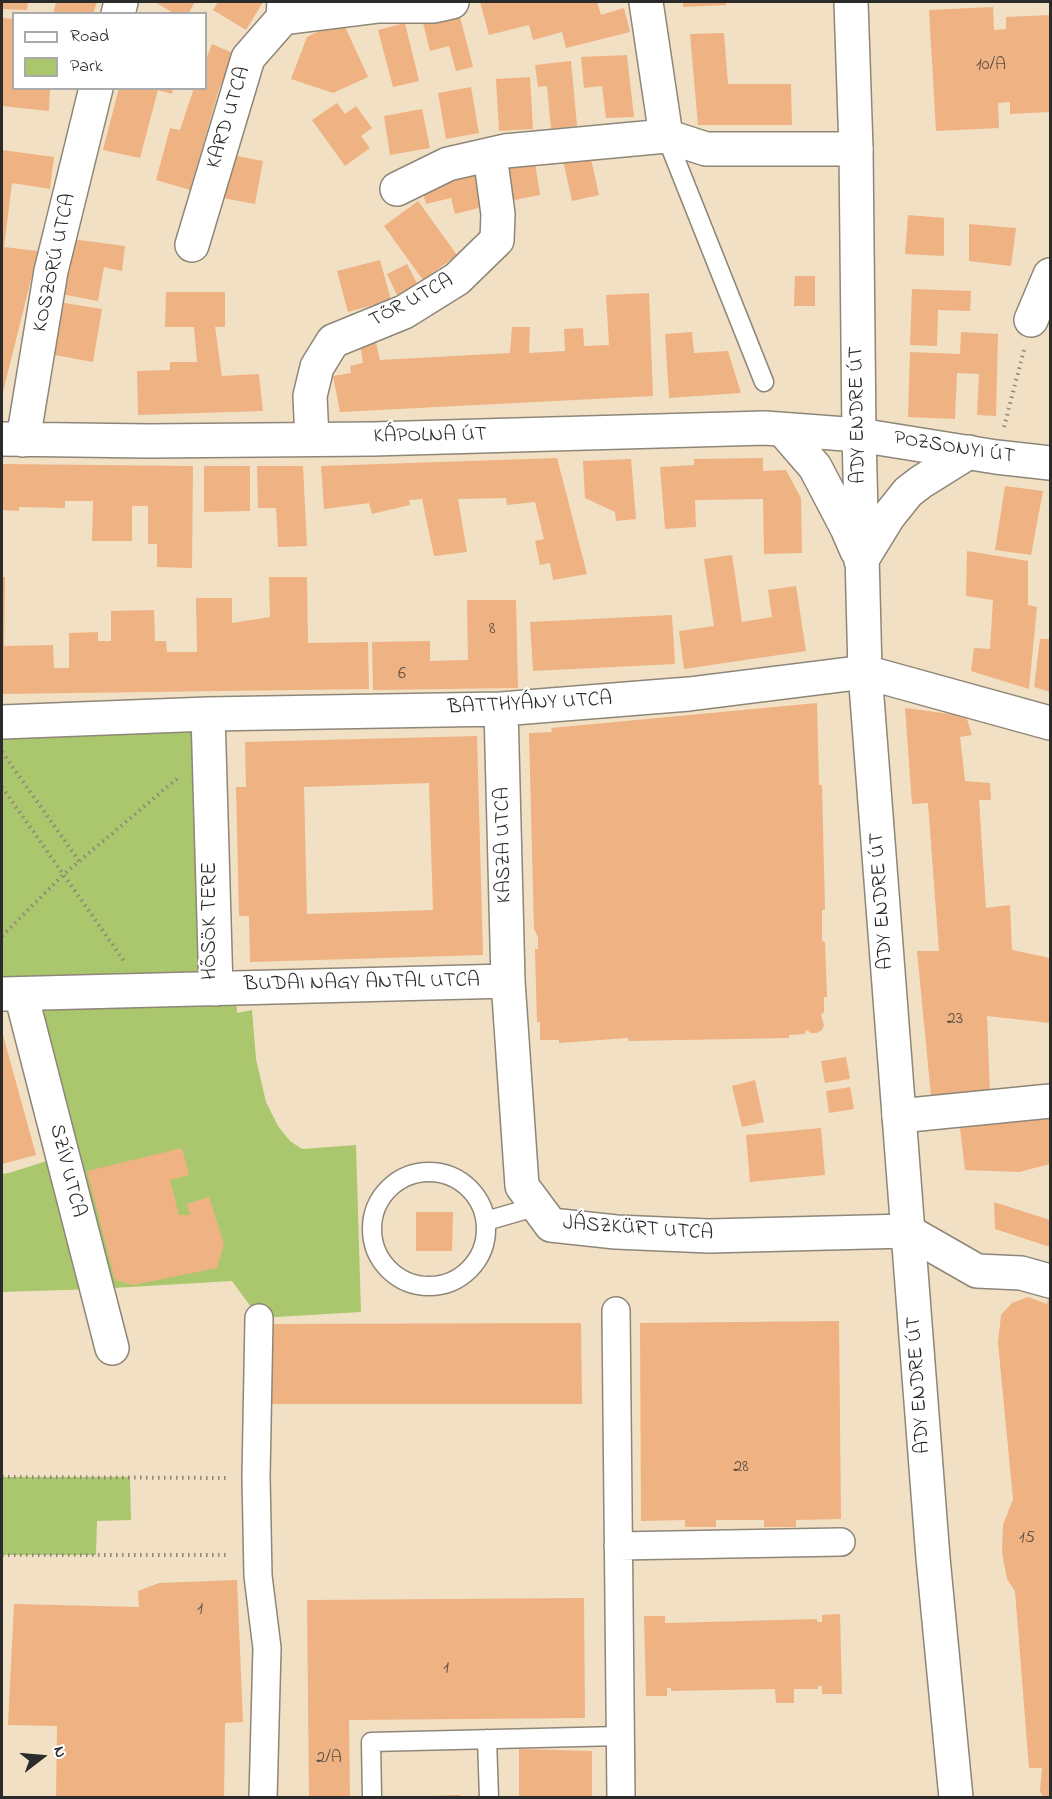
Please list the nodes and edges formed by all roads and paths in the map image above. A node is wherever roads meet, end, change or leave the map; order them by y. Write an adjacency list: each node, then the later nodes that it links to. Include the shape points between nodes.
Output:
1 (452, 2): 4 (street, via 434,6)
2 (646, 2): 6 (street)
3 (851, 2): 7 (street, ADY ENDRE ÚT)
4 (283, 10): 10 (street, KARD UTCA, via 248,58)
5 (96, 90): 17 (street, KOSZORÚ UTCA)
6 (666, 136): 7 (street, via 706,149); 8 (street); 13 (lane)
7 (856, 149): 15 (street, ADY ENDRE ÚT)
8 (490, 154): 9 (street, via 448,164); 16 (street, TŐR UTCA, via 498,214 497,240 457,279 404,312 333,341 316,367 310,396)
9 (397, 189)
10 (192, 245)
11 (1050, 275): 12 (street)
12 (1031, 321): 18 (path)
13 (764, 382)
14 (783, 430): 15 (street, KÁPOLNA ÚT); 16 (street, KÁPOLNA ÚT); 20 (street, via 815,467)
15 (859, 435): 18 (street, POZSONYI ÚT); 20 (street, ADY ENDRE ÚT)
16 (312, 439): 17 (street, KÁPOLNA ÚT)
17 (12, 440)
18 (983, 454): 19 (street, POZSONYI ÚT); 20 (street, via 921,482 908,492)
19 (1050, 463)
20 (861, 561): 21 (street, ADY ENDRE ÚT)
21 (865, 672): 22 (street, BATTHYÁNY UTCA, via 689,694); 25 (street, BATTHYÁNY UTCA); 37 (street, ADY ENDRE ÚT)
22 (501, 710): 23 (street, BATTHYÁNY UTCA); 32 (street, KASZA UTCA)
23 (208, 714): 24 (street, BATTHYÁNY UTCA); 27 (street, HŐSÖK TERE)
24 (2, 722)
25 (1050, 723)
26 (2, 751): 29 (path)
27 (209, 751): 29 (path); 33 (street, HŐSÖK TERE)
28 (2, 787): 30 (path)
29 (79, 861): 30 (path)
30 (63, 875): 31 (path); 34 (path)
31 (2, 936)
32 (508, 981): 33 (street, BUDAI NAGY ANTAL UTCA); 38 (street, JÁSZKÜRT UTCA, via 522,1185)
33 (216, 989): 34 (street, HŐSÖK TERE)
34 (145, 991): 35 (street, HŐSÖK TERE)
35 (11, 994): 44 (street, SZÍV UTCA)
36 (1050, 1101): 37 (street)
37 (899, 1116): 40 (street, ADY ENDRE ÚT)
38 (545, 1215): 39 (lane); 40 (street, JÁSZKÜRT UTCA, via 616,1232 709,1236)
39 (486, 1221): 39 (lane, via 485,1242 467,1272 434,1286 400,1278 376,1251 372,1234 373,1216 381,1197 394,1183 412,1174 432,1171 451,1176 468,1187 480,1203)
40 (908, 1231): 41 (street, via 977,1271 1021,1273); 57 (street, ADY ENDRE ÚT)
41 (1050, 1281)
42 (616, 1311): 48 (street)
43 (259, 1318): 46 (street)
44 (112, 1348)
45 (2, 1477): 46 (path)
46 (256, 1477): 49 (street)
47 (841, 1542): 48 (street)
48 (618, 1546): 51 (street)
49 (258, 1555): 50 (path); 53 (street, via 267,1648)
50 (2, 1556)
51 (620, 1736): 52 (lane); 56 (street)
52 (487, 1739): 54 (lane, via 371,1742); 55 (lane)
53 (263, 1797)
54 (372, 1797)
55 (489, 1797)
56 (621, 1797)
57 (956, 1797)

